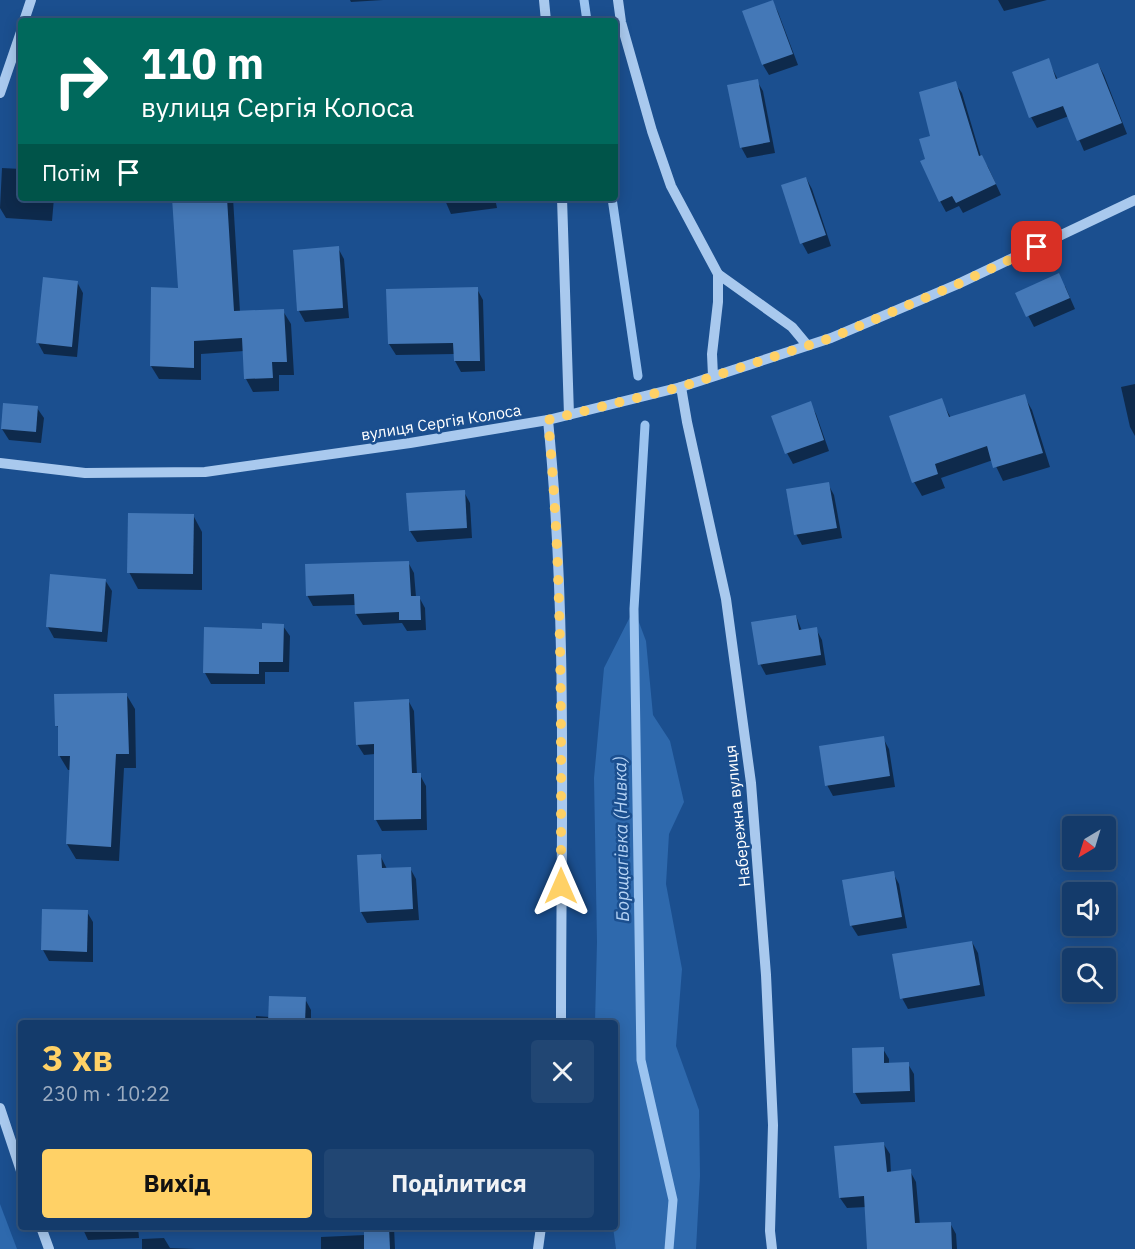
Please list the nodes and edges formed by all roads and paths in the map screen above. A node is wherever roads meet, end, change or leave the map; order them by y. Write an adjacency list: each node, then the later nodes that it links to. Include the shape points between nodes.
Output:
1 (31, 0): 4 (street)
2 (544, 0): 5 (street)
3 (618, 0): 10 (street, via 652,131 671,186)
4 (25, 18)
5 (546, 18)
6 (18, 41): 7 (street)
7 (0, 93)
8 (1135, 200): 11 (street, вулиця Сергія Колоса, via 958,284)
9 (562, 201): 14 (street)
10 (718, 274): 11 (street, via 792,327); 12 (street)
11 (807, 345): 12 (street, вулиця Сергія Колоса)
12 (712, 376): 13 (street, вулиця Сергія Колоса)
13 (681, 387): 14 (street, вулиця Сергія Колоса); 24 (street, Набережна вулиця, via 726,599 751,783 773,1125)
14 (569, 415): 15 (street, вулиця Сергія Колоса)
15 (548, 420): 16 (street, вулиця Сергія Колоса, via 205,472 85,473); 17 (street, via 556,497 561,704)
16 (0, 463)
17 (561, 1020)
18 (0, 1108): 19 (street)
19 (18, 1162)
20 (42, 1230): 22 (street)
21 (541, 1230): 23 (street)
22 (49, 1249)
23 (538, 1249)
24 (772, 1249)

